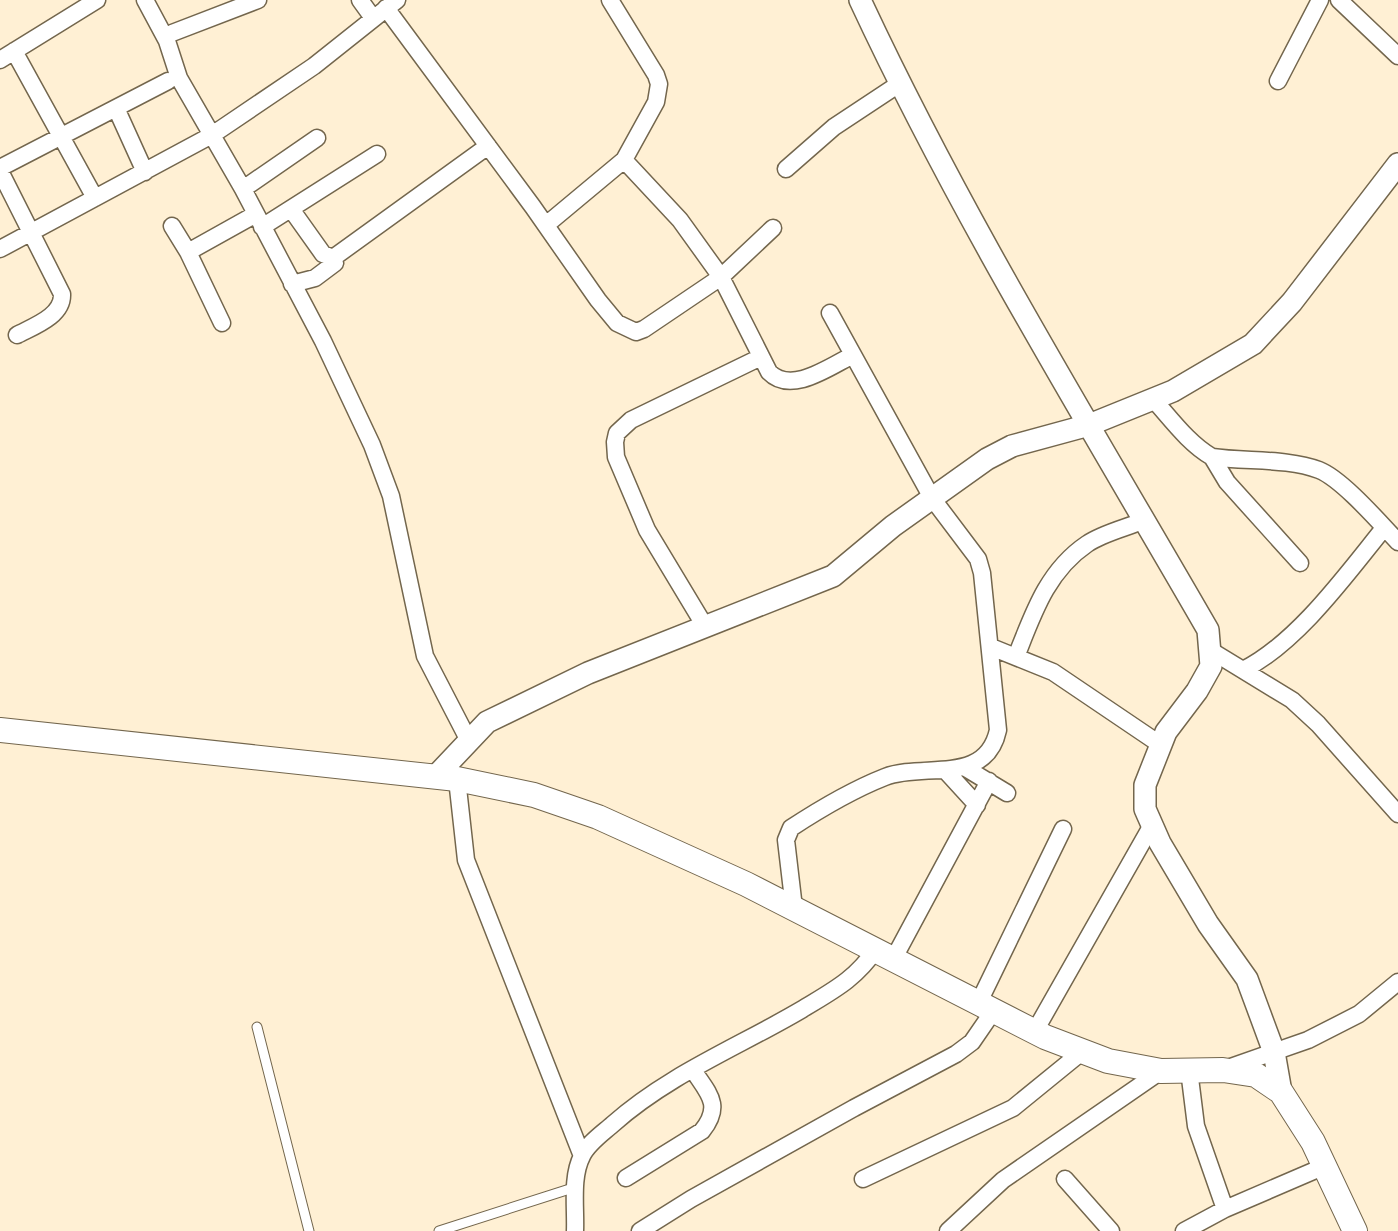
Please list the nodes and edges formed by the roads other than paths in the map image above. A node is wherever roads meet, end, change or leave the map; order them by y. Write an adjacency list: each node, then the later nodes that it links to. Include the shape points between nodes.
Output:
1 (97, 0): 11 (street)
2 (145, 0): 18 (street, via 167,41 179,78)
3 (258, 0): 10 (street)
4 (360, 0): 9 (street)
5 (610, 0): 23 (street, via 659,84 656,102)
6 (860, 0): 16 (street)
7 (1339, 0): 12 (street)
8 (1314, 3): 15 (street)
9 (385, 9): 18 (street, via 314,66); 21 (street)
10 (172, 34)
11 (14, 51): 13 (street); 19 (street)
12 (1398, 56)
13 (0, 60)
14 (168, 81): 17 (street)
15 (1278, 81)
16 (899, 84): 24 (street, via 834,127); 47 (street)
17 (116, 108): 19 (street); 26 (street)
18 (212, 135): 26 (street); 28 (street)
19 (62, 136): 25 (street); 29 (street)
20 (317, 138): 28 (street)
21 (488, 146): 30 (street, via 333,258 323,254); 32 (street)
22 (377, 154): 30 (street)
23 (624, 160): 32 (street); 39 (street, via 680,220)
24 (786, 169)
25 (0, 170): 35 (street)
26 (145, 172): 29 (street)
27 (1395, 175): 46 (street, via 1292,302 1253,344 1173,391)
28 (242, 189): 31 (street)
29 (95, 198): 35 (street)
30 (291, 209): 31 (street)
31 (259, 221): 37 (street); 40 (street)
32 (546, 225): 39 (street, via 617,323 636,332 644,330)
33 (172, 226): 37 (street)
34 (772, 228): 39 (street)
35 (32, 232): 36 (street); 43 (street, via 62,294 62,302 46,319)
36 (0, 249)
37 (188, 252): 42 (street)
38 (335, 263): 40 (street, via 315,278)
39 (721, 277): 45 (street)
40 (292, 284): 60 (street, via 372,445 391,496 425,656)
41 (830, 313): 44 (street)
42 (222, 323)
43 (17, 335)
44 (853, 355): 45 (street, via 792,382 774,378); 49 (street)
45 (761, 358): 54 (street, via 631,420 617,433 615,442 616,457 647,530)
46 (1153, 398): 47 (street); 48 (street, via 1191,441)
47 (1089, 425): 49 (street, via 1012,446 987,459); 50 (street)
48 (1212, 457): 51 (street, via 1301,465 1320,471 1338,483); 53 (street, via 1226,482)
49 (932, 498): 54 (street, via 833,576); 55 (street, via 978,559)
50 (1144, 520): 56 (street, via 1208,630); 57 (street, via 1088,543 1063,564 1046,586)
51 (1384, 528): 52 (street); 58 (street, via 1329,596 1264,659)
52 (1398, 542)
53 (1300, 562)
54 (706, 628): 60 (street, via 588,673 487,722)
55 (990, 647): 57 (street); 62 (street, via 998,730 990,751)
56 (1210, 650): 58 (street); 61 (street, via 1211,666 1197,691 1166,732)
57 (1016, 657): 61 (street, via 1054,672)
58 (1243, 670): 68 (street, via 1292,700 1318,724)
59 (0, 730): 64 (main road)
60 (469, 741): 64 (street)
61 (1161, 745): 69 (street, via 1145,785 1145,809)
62 (964, 767): 63 (street); 65 (street)
63 (945, 770): 67 (street); 71 (street, via 911,770 887,776 790,828 786,840)
64 (446, 778): 71 (main road, via 534,796 598,818); 84 (street, via 466,860)
65 (989, 782): 66 (street); 67 (street)
66 (1007, 793)
67 (977, 805): 72 (street)
68 (1398, 814)
69 (1152, 825): 76 (street); 78 (street, via 1208,924 1247,979)
70 (1063, 829): 74 (street)
71 (794, 908): 72 (main road)
72 (885, 953): 74 (main road); 79 (street, via 832,991)
73 (1398, 982): 78 (street, via 1359,1014 1308,1040)
74 (986, 1006): 76 (main road); 94 (street, via 972,1042 956,1054 845,1112)
75 (257, 1027): 91 (lane)
76 (1035, 1031): 77 (main road)
77 (1083, 1051): 82 (main road, via 1108,1061); 87 (street, via 1013,1108)
78 (1274, 1052): 81 (street); 83 (street)
79 (693, 1070): 84 (street, via 630,1109 592,1142); 86 (street, via 712,1099 714,1112 710,1121 702,1131)
80 (1189, 1070): 81 (main road); 82 (main road); 90 (street, via 1196,1126)
81 (1223, 1070): 83 (main road, via 1256,1075)
82 (1161, 1071): 95 (street, via 1003,1180)
83 (1281, 1092): 85 (main road)
84 (582, 1156): 89 (street)
85 (1325, 1166): 90 (street); 98 (main road)
86 (626, 1178)
87 (862, 1179)
88 (1065, 1179): 96 (street)
89 (576, 1187): 92 (lane); 93 (street)
90 (1225, 1209): 97 (street)
91 (309, 1231)
92 (439, 1231)
93 (575, 1231)
94 (640, 1231)
95 (948, 1231)
96 (1111, 1231)
97 (1186, 1231)
98 (1355, 1231)

